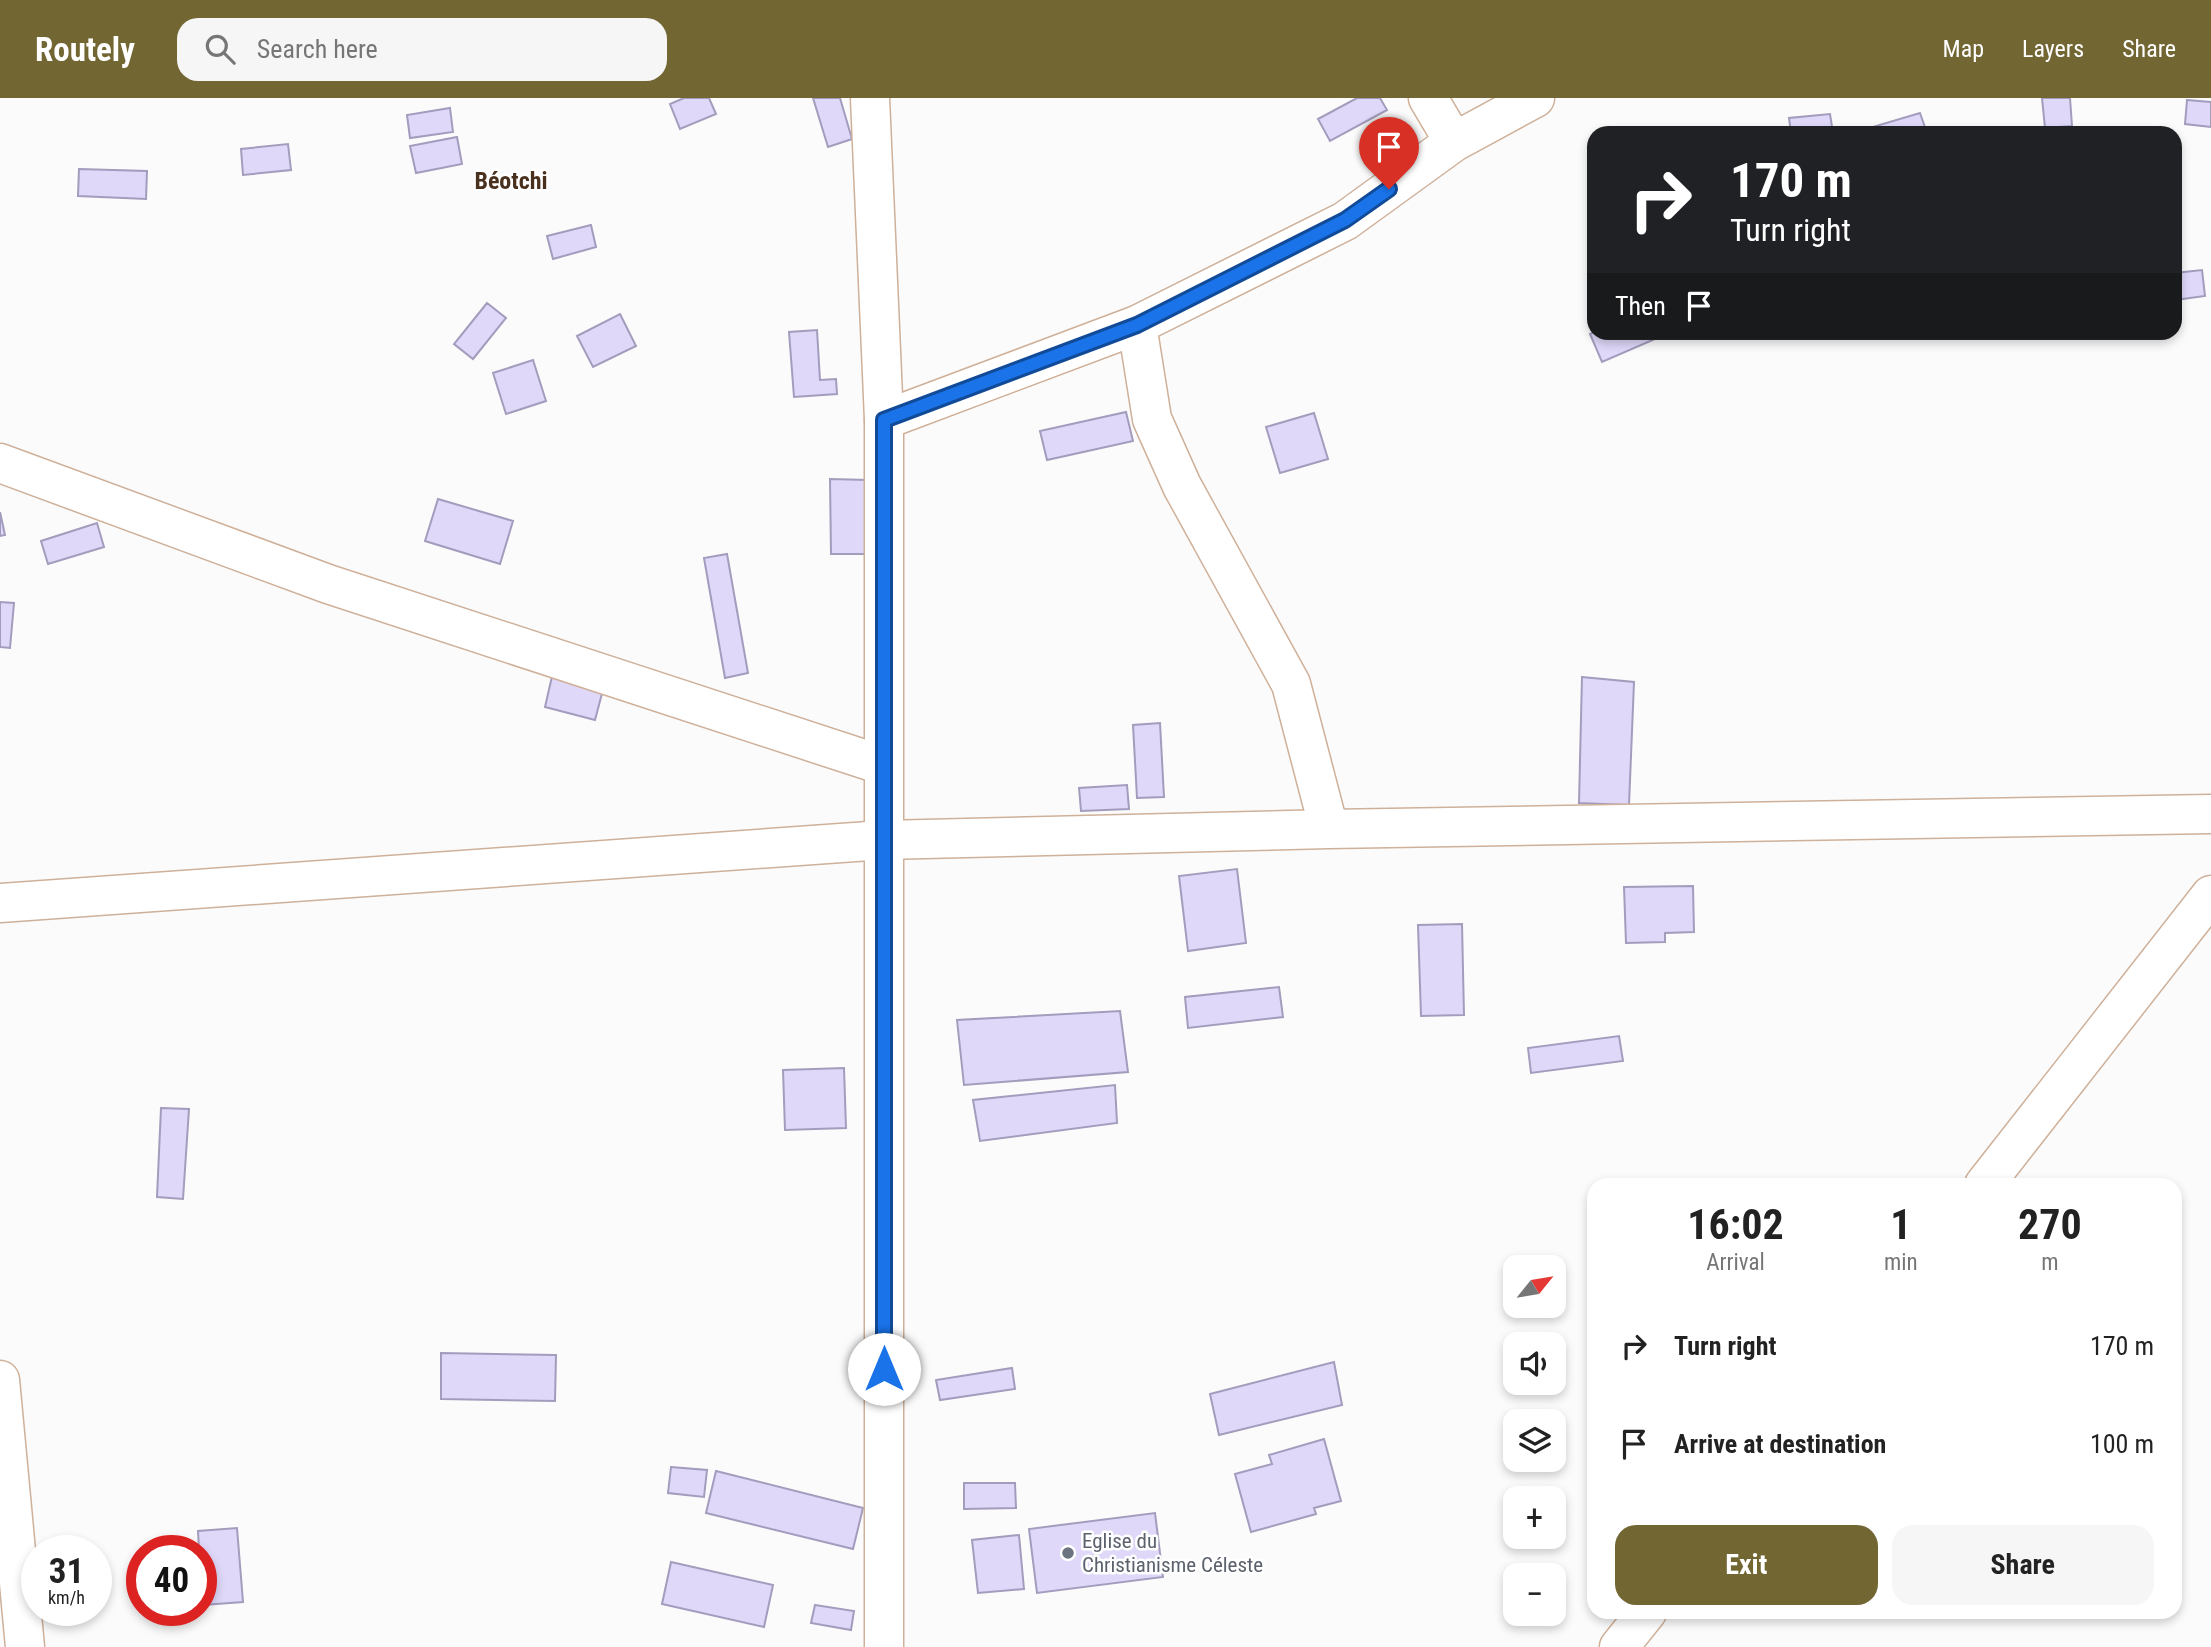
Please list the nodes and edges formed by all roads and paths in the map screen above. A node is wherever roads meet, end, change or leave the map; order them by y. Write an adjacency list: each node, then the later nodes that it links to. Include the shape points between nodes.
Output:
1 (870, 98): 6 (street)
2 (1427, 98): 4 (street)
3 (1535, 98): 4 (street)
4 (1454, 142): 5 (street, via 1345,220)
5 (1137, 325): 6 (street); 10 (street, via 1152,418 1182,486 1290,684)
6 (884, 420): 8 (street)
7 (0, 463): 8 (street, via 328,584)
8 (883, 765): 11 (street)
9 (2211, 814): 10 (street)
10 (1329, 829): 11 (street)
11 (883, 840): 13 (street); 18 (street)
12 (2211, 895): 14 (street)
13 (0, 903)
14 (1989, 1178)
15 (0, 1380): 17 (street)
16 (1641, 1619): 19 (street)
17 (25, 1647)
18 (884, 1647)
19 (1619, 1647)

